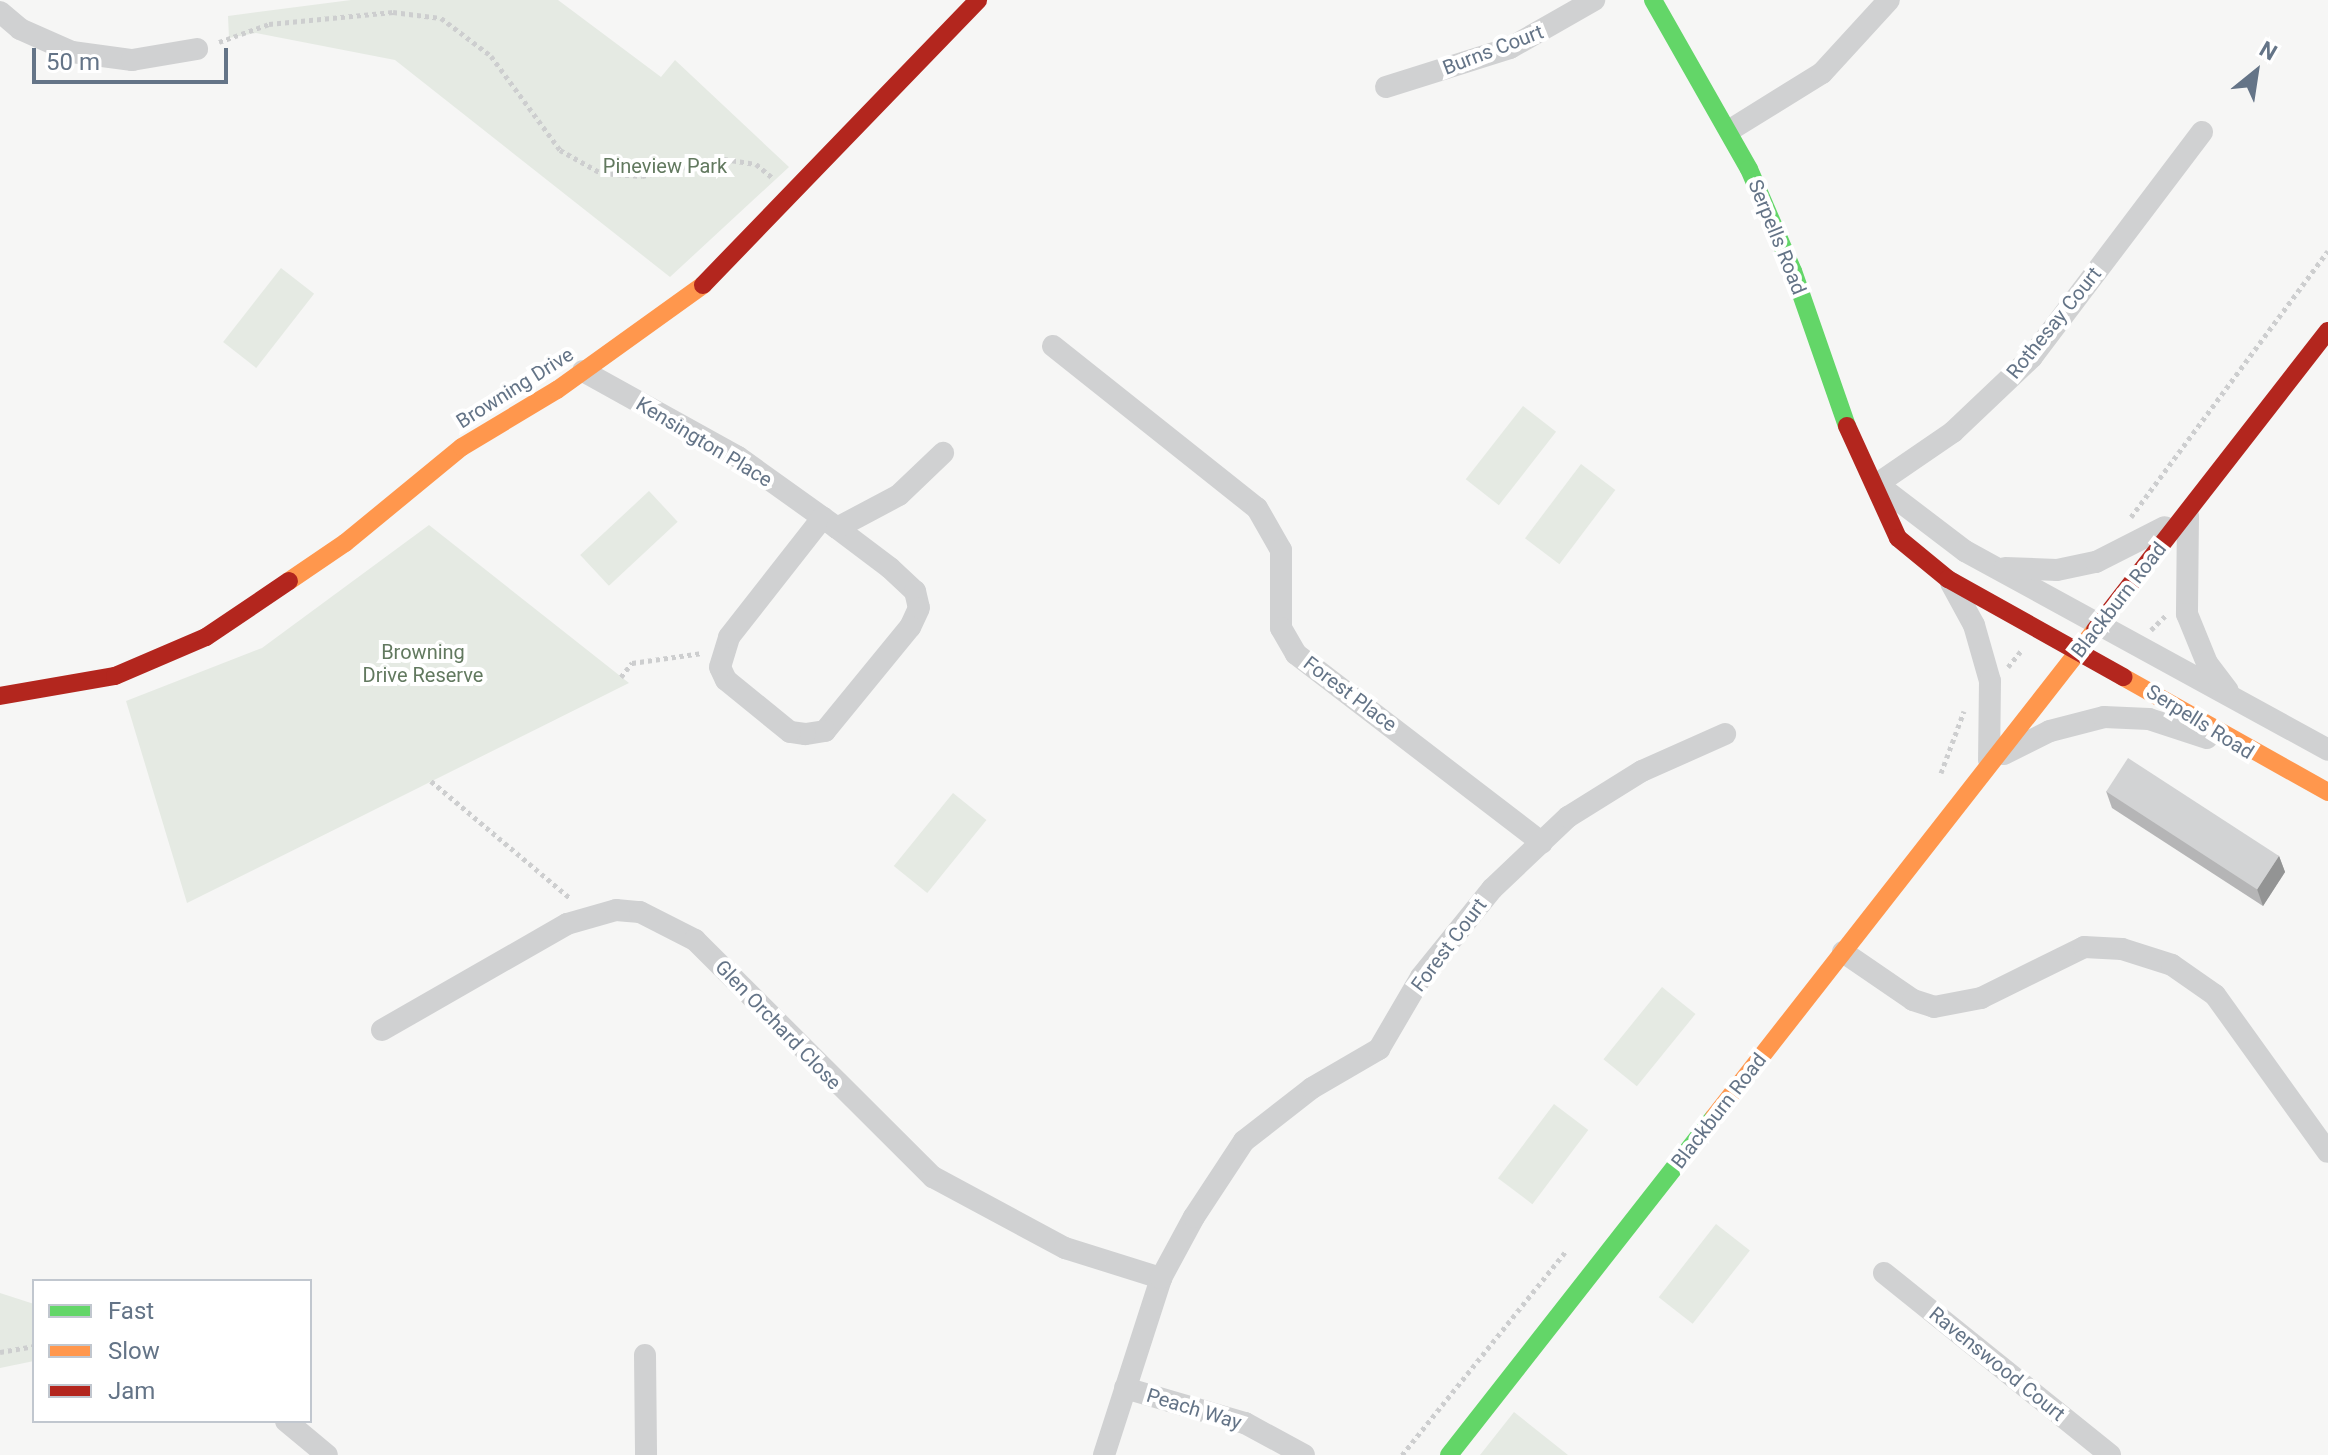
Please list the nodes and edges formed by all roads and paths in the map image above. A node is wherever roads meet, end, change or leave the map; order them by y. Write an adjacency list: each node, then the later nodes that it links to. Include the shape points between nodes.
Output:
1 (978, 0): 10 (street, Browning Drive)
2 (1594, 0): 7 (street, Burns Court, via 1510,48)
3 (1653, 0): 8 (street, Serpells Road)
4 (1889, 0): 8 (street, via 1822,73)
5 (0, 12): 6 (street, via 20,29 72,52 132,60)
6 (197, 49): 10 (path, via 269,24 393,12 441,18 491,56 560,150 601,173 642,176 724,159 756,164)
7 (1386, 87)
8 (1730, 130): 16 (street, Serpells Road, via 1793,271 1852,441)
9 (2202, 132): 16 (street, Rothesay Court, via 2032,357 1953,432)
10 (794, 195): 14 (street, Browning Drive, via 720,273)
11 (2328, 251): 19 (path)
12 (2328, 331): 17 (street, Blackburn Road)
13 (1053, 346): 36 (street, Forest Place, via 1257,508 1281,550 1281,628 1296,654)
14 (583, 371): 18 (street, Kensington Place, via 738,457); 28 (street, Browning Drive, via 462,447 345,543 206,637 115,676)
15 (943, 453): 18 (street, via 899,495)
16 (1877, 484): 20 (street, Serpells Road, via 1947,540); 21 (street, Serpells Road, via 1898,538)
17 (2189, 510): 20 (street, Blackburn Road, via 2142,542 2096,562 2057,570); 23 (street, Blackburn Road); 29 (street, Serpells Road, via 2183,569 2187,614 2207,663)
18 (830, 522): 25 (street); 25 (street, Kensington Place, via 915,591 919,608 910,627 825,731 790,732 726,680 720,667)
19 (2124, 524)
20 (1996, 567): 23 (street, Serpells Road)
21 (1948, 579): 26 (street, Serpells Road); 33 (street, Serpells Road, via 1974,625 1990,681)
22 (2178, 611): 24 (path, via 2162,616)
23 (2101, 624): 26 (street, Blackburn Road); 29 (street, Serpells Road)
24 (2146, 635)
25 (723, 649): 27 (path, via 632,663)
26 (2080, 649): 32 (street, Serpells Road); 33 (street, Blackburn Road)
27 (621, 677)
28 (0, 696)
29 (2237, 700): 31 (street, Serpells Road)
30 (1725, 734): 36 (street, Forest Court, via 1642,771 1568,817)
31 (2328, 750)
32 (2267, 762): 33 (street, Blackburn Road, via 2181,728 2120,715 2050,731); 35 (street, Serpells Road)
33 (1989, 765): 38 (street, Blackburn Road)
34 (431, 781): 37 (path)
35 (2328, 792)
36 (1542, 843): 42 (street, Forest Court, via 1492,889 1421,977 1379,1049 1312,1088 1244,1141)
37 (590, 914): 39 (street, Glen Orchard Close); 42 (street, Glen Orchard Close, via 640,912 695,940 933,1177 1065,1248)
38 (1843, 952): 40 (street, via 1913,1000 1934,1007 1981,998 2084,947 2122,949 2172,965 2215,995); 52 (street, Blackburn Road)
39 (382, 1030)
40 (2328, 1152)
41 (1884, 1273): 53 (street, Ravenswood Court)
42 (1161, 1278): 46 (street, Forest Court)
43 (32, 1346): 44 (path)
44 (0, 1352)
45 (645, 1355): 49 (street)
46 (1125, 1388): 50 (street, Forest Court); 51 (street, Peach Way, via 1245,1423)
47 (288, 1423): 48 (street)
48 (327, 1455)
49 (646, 1455)
50 (1104, 1455)
51 (1304, 1455)
52 (1449, 1455)
53 (2110, 1455)

